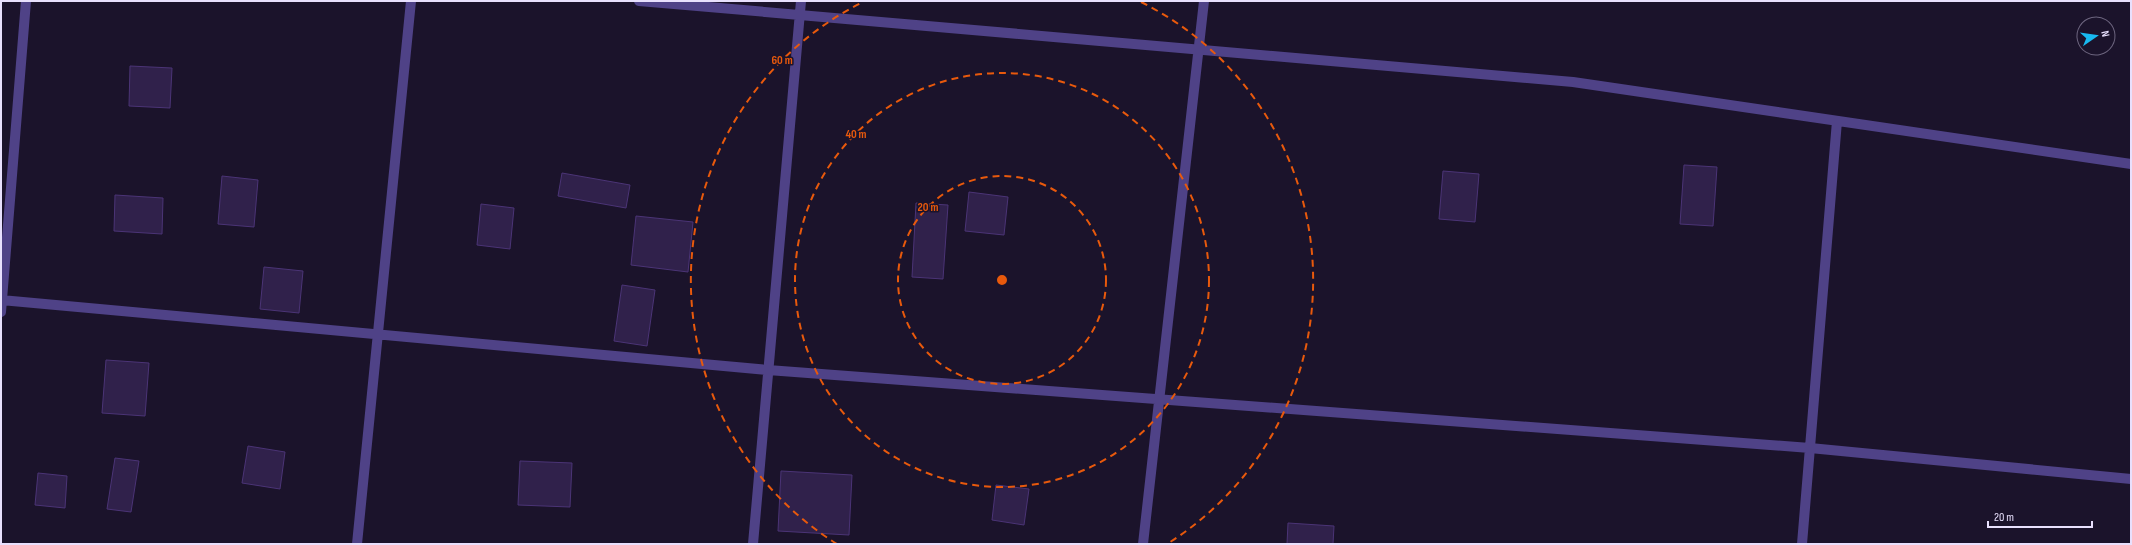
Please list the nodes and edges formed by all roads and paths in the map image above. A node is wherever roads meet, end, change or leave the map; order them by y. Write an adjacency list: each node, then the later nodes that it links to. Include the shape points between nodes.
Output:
1 (26, 1): 10 (street)
2 (411, 1): 12 (street)
3 (639, 1): 6 (street)
4 (801, 1): 6 (street)
5 (1204, 1): 7 (street)
6 (800, 15): 7 (street); 13 (street)
7 (1200, 50): 8 (street, via 1573,82); 14 (street)
8 (1837, 121): 9 (street); 15 (street)
9 (2131, 164)
10 (1, 300): 11 (street); 12 (street)
11 (1, 312)
12 (378, 335): 13 (street); 17 (street)
13 (768, 370): 14 (street); 18 (street)
14 (1160, 400): 15 (street); 19 (street)
15 (1810, 448): 16 (street); 20 (street)
16 (2131, 479)
17 (358, 544)
18 (752, 544)
19 (1143, 544)
20 (1802, 544)

